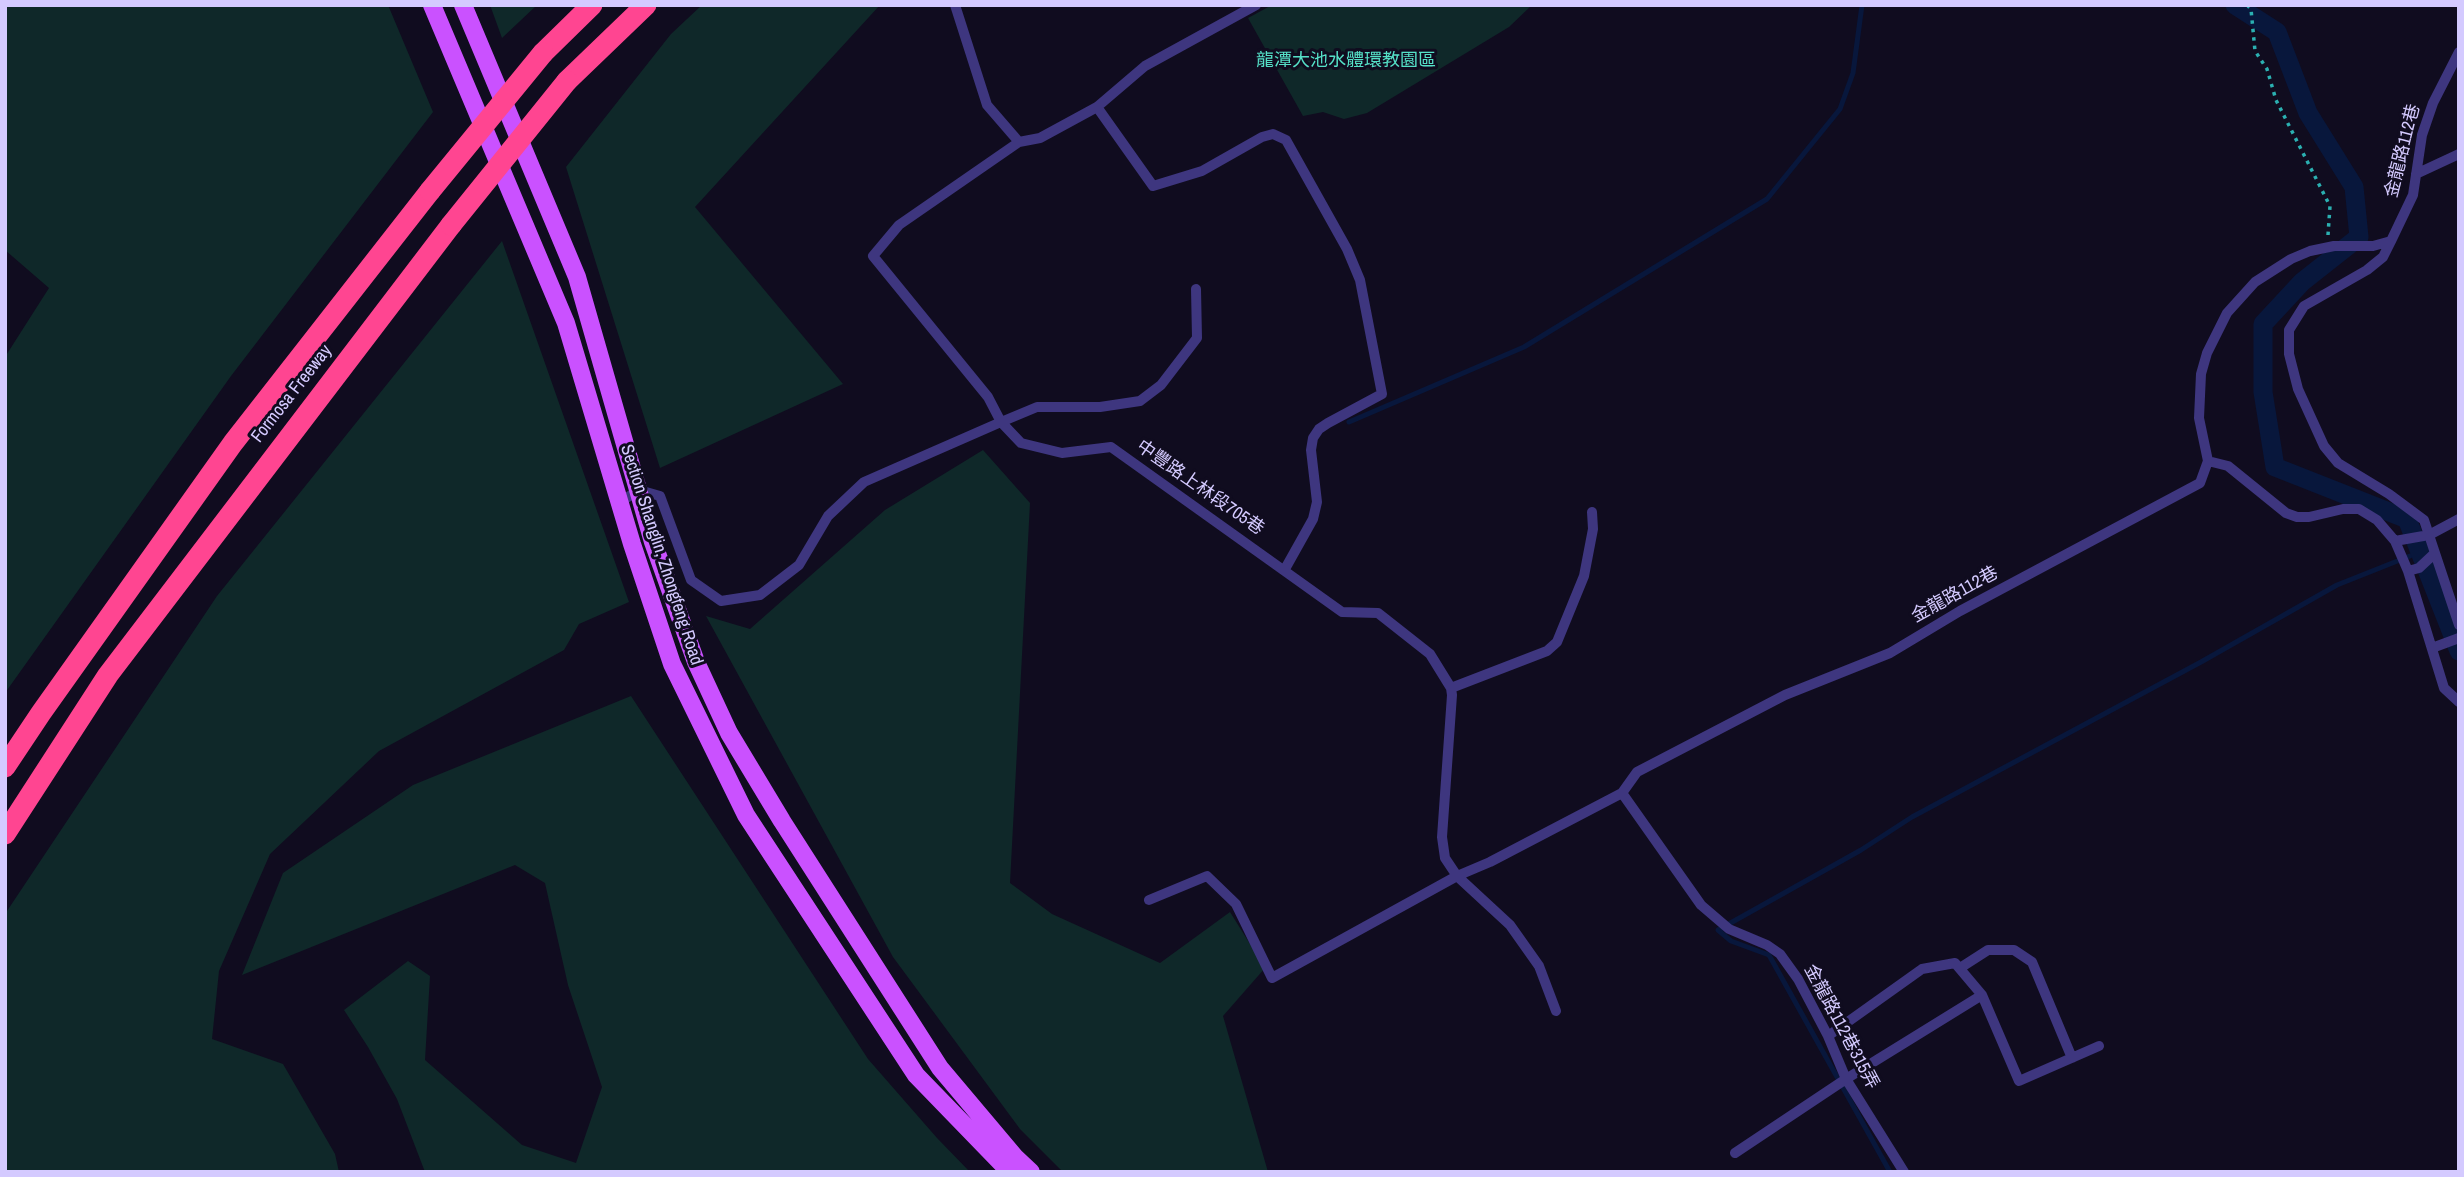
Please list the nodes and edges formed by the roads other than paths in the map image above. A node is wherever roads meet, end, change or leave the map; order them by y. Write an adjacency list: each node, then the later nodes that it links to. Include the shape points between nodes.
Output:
1 (432, 5): 17 (main road, Section Shanglin, Zhongfeng Road, via 566,323)
2 (463, 5): 16 (main road, Section Shanglin, Zhongfeng Road, via 577,277)
3 (592, 5): 30 (highway, Formosa Freeway, bridge, via 543,53 233,443)
4 (646, 5): 32 (highway, Formosa Freeway, bridge, via 567,81 451,225 108,676)
5 (955, 5): 9 (lane, via 987,105)
6 (1256, 5): 8 (lane, via 1144,66)
7 (2459, 52): 11 (lane, 金龍路112巷, via 2433,103)
8 (1097, 107): 9 (lane, via 1040,138); 24 (lane, via 1153,186 1202,171 1262,136 1273,134 1286,140 1360,280 1382,394 1328,423 1313,438 1317,502 1313,519)
9 (1020, 142): 14 (lane, 中豐路上林段705巷, via 899,225 873,256 988,397)
10 (2459, 154): 11 (lane)
11 (2416, 174): 12 (lane, 金龍路112巷, via 2413,195)
12 (2391, 241): 15 (lane, via 2331,247 2291,259 2255,282 2227,313 2207,353 2199,396); 20 (lane, 金龍路112巷, via 2383,257 2367,271 2304,306 2289,330 2289,354 2298,389 2324,446 2338,463 2424,520)
13 (1196, 289): 14 (lane, via 1198,338 1161,385 1140,401 1100,407 1038,407)
14 (1001, 422): 16 (lane, via 864,482 828,516 799,565 760,596 721,601 691,580 660,496); 24 (lane, 中豐路上林段705巷, via 1021,443 1062,453 1111,447)
15 (2208, 461): 21 (lane, via 2228,466 2286,513 2298,517 2359,509 2377,520); 31 (lane, 金龍路112巷, via 2200,483 1959,611 1890,653 1785,695 1637,772)
16 (639, 490): 17 (lane); 44 (main road, Section Shanglin, Zhongfeng Road, via 696,662 729,733 940,1068)
17 (620, 502): 43 (main road, Section Shanglin, Zhongfeng Road, via 672,664 746,815 916,1075)
18 (1592, 512): 28 (lane, via 1584,576 1557,642 1547,651)
19 (2459, 519): 20 (lane)
20 (2429, 535): 21 (lane); 22 (lane, 金龍路112巷)
21 (2398, 546): 23 (lane)
22 (2435, 553): 23 (lane, via 2418,568); 25 (lane, 金龍路112巷)
23 (2407, 568): 27 (lane)
24 (1285, 569): 28 (lane, 中豐路上林段705巷, via 1342,612 1378,613 1430,653)
25 (2459, 625)
26 (2459, 638): 27 (lane)
27 (2433, 648): 29 (lane, via 2444,688)
28 (1451, 688): 33 (lane, via 1442,838 1445,859)
29 (2459, 702)
30 (5, 767)
31 (1622, 793): 33 (lane, 金龍路112巷); 38 (lane, 金龍路112巷315弄, via 1701,905 1729,929 1780,954)
32 (5, 834)
33 (1457, 876): 34 (lane, 金龍路112巷, via 1272,978 1236,904 1207,876); 37 (lane, via 1510,925 1539,966)
34 (1149, 900)
35 (1959, 968): 36 (lane); 38 (lane, via 1955,963 1922,969); 40 (lane, via 1988,950 2014,950 2032,962)
36 (1982, 995): 40 (lane, via 2019,1081); 41 (lane)
37 (1556, 1011)
38 (1828, 1036): 41 (lane, 金龍路112巷315弄)
39 (2099, 1046): 40 (lane)
40 (2072, 1058)
41 (1846, 1079): 42 (lane); 45 (lane, 金龍路112巷315弄)
42 (1735, 1153)
43 (1010, 1172)
44 (1031, 1172)
45 (1904, 1172)

